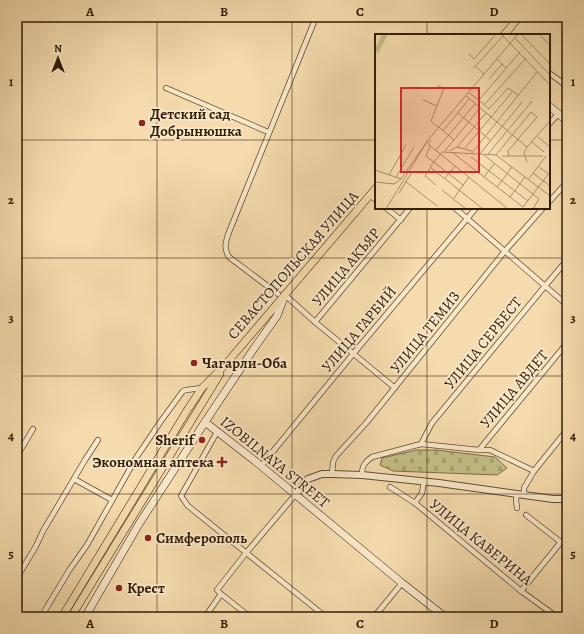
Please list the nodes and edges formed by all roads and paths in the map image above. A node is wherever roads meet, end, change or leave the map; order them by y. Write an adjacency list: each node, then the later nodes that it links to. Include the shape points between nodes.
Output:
1 (316, 17): 25 (street, via 225,245 229,257)
2 (519, 17): 3 (main road)
3 (506, 34)
4 (550, 74): 5 (street)
5 (567, 86)
6 (166, 88): 11 (street)
7 (550, 107): 8 (main road)
8 (558, 114): 9 (main road); 10 (street)
9 (567, 121)
10 (550, 123)
11 (268, 132)
12 (567, 182): 14 (street)
13 (373, 197): 25 (main road, СЕВАСТОПОЛЬСКАЯ УЛИЦА)
14 (550, 201)
15 (387, 209): 21 (street)
16 (409, 209): 21 (street, УЛИЦА АКЪЯР)
17 (456, 209): 20 (street)
18 (475, 209): 20 (street, УЛИЦА ГАРБИЙ)
19 (543, 209): 22 (street, УЛИЦА ТЕМИЗ)
20 (467, 218): 22 (street); 31 (street, УЛИЦА ГАРБИЙ)
21 (400, 220): 28 (street, УЛИЦА АКЪЯР)
22 (505, 252): 24 (street); 34 (street, УЛИЦА ТЕМИЗ)
23 (567, 260): 24 (street, УЛИЦА СЕРБЕСТ)
24 (545, 286): 26 (street); 42 (street, УЛИЦА СЕРБЕСТ, via 432,423)
25 (282, 295): 27 (main road, СЕВАСТОПОЛЬСКАЯ УЛИЦА); 28 (street); 30 (main road, IZOBILNAYA STREET, via 277,316)
26 (567, 305)
27 (265, 318): 30 (main road); 32 (main road, СЕВАСТОПОЛЬСКАЯ УЛИЦА)
28 (315, 322): 31 (street)
29 (567, 343): 43 (street, УЛИЦА АВДЕТ)
30 (255, 347): 35 (main road, IZOBILNAYA STREET)
31 (353, 354): 34 (street); 45 (street, УЛИЦА ГАРБИЙ)
32 (225, 365): 33 (main road); 69 (main road)
33 (202, 388): 56 (street, via 182,393 147,441); 68 (main road)
34 (395, 388): 47 (street, УЛИЦА ТЕМИЗ, via 336,456)
35 (215, 405): 36 (main road, IZOBILNAYA STREET); 39 (main road, via 211,423)
36 (205, 422): 39 (main road, IZOBILNAYA STREET); 40 (main road)
37 (33, 429): 44 (street)
38 (567, 430): 46 (street)
39 (217, 432): 40 (main road, via 206,428); 45 (main road, IZOBILNAYA STREET); 62 (street, via 181,496 188,506)
40 (196, 435): 70 (main road, via 139,524)
41 (98, 440): 49 (street)
42 (421, 444): 43 (street); 48 (street, via 372,457 362,467)
43 (479, 450): 46 (street, via 490,450)
44 (17, 456)
45 (261, 466): 53 (main road, IZOBILNAYA STREET)
46 (534, 472): 54 (street, via 524,488)
47 (332, 474): 48 (street); 53 (street, via 322,474 308,479)
48 (362, 475): 50 (street)
49 (74, 479): 56 (street); 63 (street)
50 (424, 481): 52 (street); 57 (street, via 422,492)
51 (390, 487): 57 (street, УЛИЦА КАВЕРИНА)
52 (517, 494): 54 (street); 58 (street)
53 (295, 495): 62 (street); 64 (main road, IZOBILNAYA STREET)
54 (524, 495): 55 (street)
55 (567, 499)
56 (112, 500): 67 (street)
57 (415, 503): 65 (street, УЛИЦА КАВЕРИНА)
58 (517, 508)
59 (526, 515): 60 (street)
60 (561, 542): 61 (street); 65 (street)
61 (567, 547)
62 (246, 553): 66 (street, via 217,590); 73 (street)
63 (17, 578)
64 (402, 583): 74 (street); 75 (main road, IZOBILNAYA STREET)
65 (521, 591): 76 (street, УЛИЦА КАВЕРИНА)
66 (221, 594): 71 (street); 72 (street)
67 (41, 617)
68 (62, 617)
69 (71, 617)
70 (85, 617)
71 (206, 617)
72 (250, 617)
73 (326, 617)
74 (374, 617)
75 (445, 617)
76 (557, 617)

